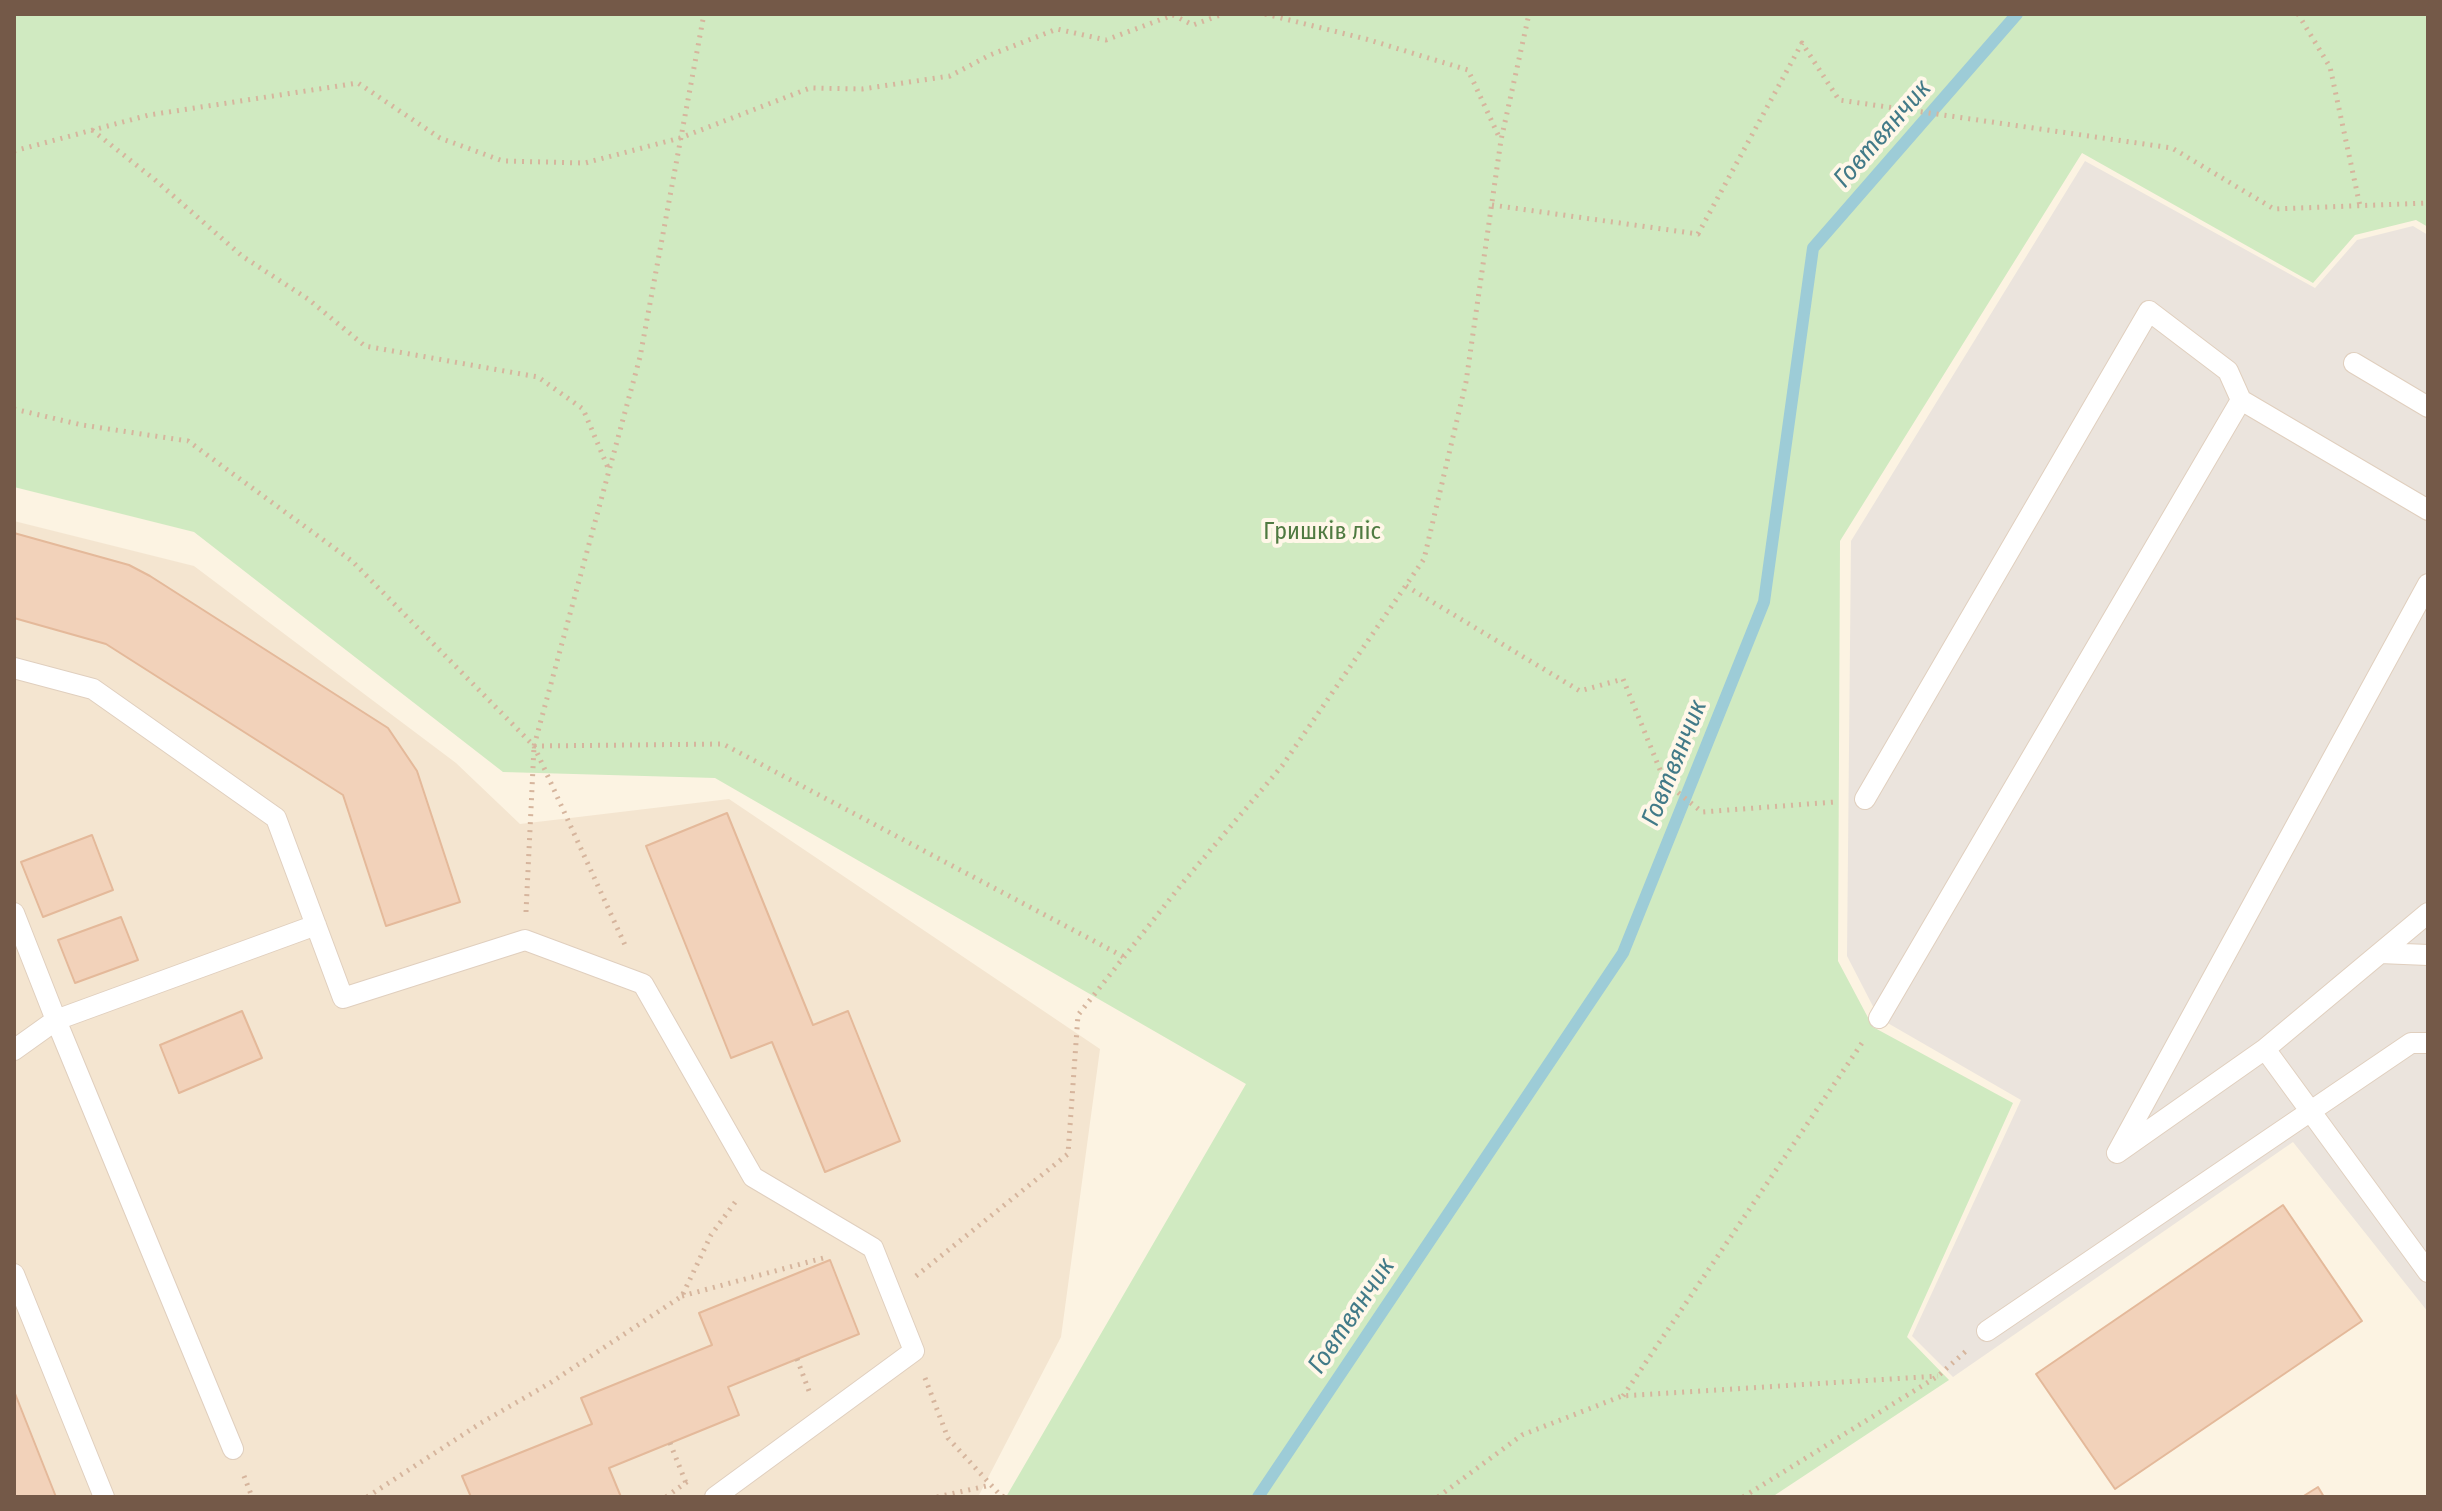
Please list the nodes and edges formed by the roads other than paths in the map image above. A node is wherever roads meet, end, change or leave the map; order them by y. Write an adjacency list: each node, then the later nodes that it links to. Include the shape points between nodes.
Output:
1 (2354, 363): 3 (lane)
2 (2241, 400): 4 (lane); 7 (lane, via 2228,371 2149,311); 13 (lane)
3 (2428, 407)
4 (2428, 510)
5 (2428, 584): 16 (lane, via 2117,1153)
6 (14, 668): 10 (lane, via 93,689 276,818)
7 (1865, 799)
8 (14, 913): 14 (lane)
9 (2428, 913): 11 (lane)
10 (316, 925): 14 (lane); 24 (lane, via 343,998 525,940 643,984 753,1177 873,1248 914,1351)
11 (2380, 953): 12 (lane); 16 (lane)
12 (2428, 955)
13 (1879, 1018)
14 (56, 1020): 17 (lane); 22 (lane)
15 (2428, 1043): 18 (lane, via 2411,1043)
16 (2265, 1049): 18 (lane)
17 (14, 1050)
18 (2310, 1111): 19 (lane); 21 (lane)
19 (2428, 1272)
20 (14, 1274): 23 (lane)
21 (1987, 1331)
22 (233, 1449)
23 (104, 1497)
24 (715, 1497)

